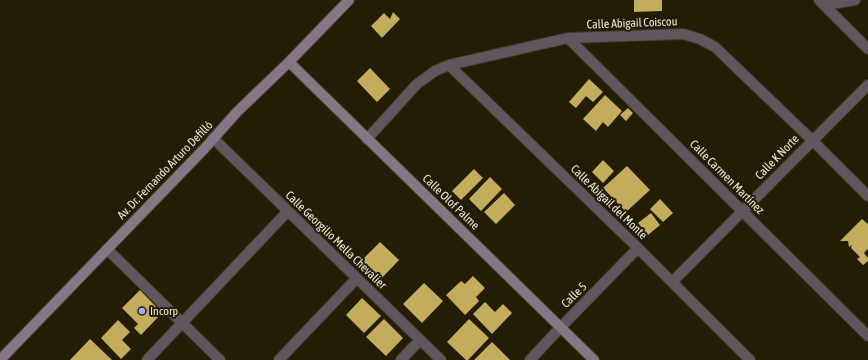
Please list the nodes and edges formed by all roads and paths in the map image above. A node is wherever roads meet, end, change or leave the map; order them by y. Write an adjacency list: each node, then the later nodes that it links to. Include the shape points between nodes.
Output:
1 (349, 0): 6 (street, Av. Dr. Fernando Arturo Defilló)
2 (855, 0): 3 (street)
3 (822, 2): 5 (street)
4 (568, 38): 7 (street, Calle Abigail Coiscou); 11 (street, Calle Abigail Coiscou, via 683,34 700,39 715,47); 14 (street, Calle Carmen Martínez)
5 (868, 49)
6 (289, 62): 9 (street, Av. Dr. Fernando Arturo Defilló); 10 (street, Calle Olof Palme)
7 (449, 65): 10 (street, Calle Abigail Coiscou, via 417,84); 15 (street, Calle Abigail del Monte)
8 (868, 85): 11 (street, Calle K Norte)
9 (213, 138): 13 (street, Calle Georgilio Mella Chevalier); 16 (street, Av. Dr. Fernando Arturo Defilló)
10 (367, 139): 20 (street, Calle Olof Palme)
11 (812, 140): 12 (street, Calle Abigail Coiscou); 14 (street, Calle K Norte)
12 (868, 196)
13 (288, 210): 17 (street, Calle Georgilio Mella Chevalier); 19 (street)
14 (743, 211): 18 (street, Calle K Norte); 21 (street, Calle Carmen Martínez)
15 (638, 248): 18 (street, Calle Abigail del Monte); 20 (street, Calle 5)
16 (107, 250): 19 (street); 23 (street, Av. Dr. Fernando Arturo Defilló)
17 (357, 278): 22 (street, Calle Georgilio Mella Chevalier); 26 (street)
18 (672, 282): 31 (street, Calle Abigail del Monte)
19 (182, 324): 24 (street); 25 (street)
20 (561, 327): 29 (street, Calle 5); 30 (street, Calle Olof Palme)
21 (868, 336)
22 (420, 340): 27 (street); 28 (street, Calle Georgilio Mella Chevalier)
23 (0, 360)
24 (147, 360)
25 (220, 360)
26 (278, 360)
27 (401, 360)
28 (441, 360)
29 (530, 360)
30 (594, 360)
31 (750, 360)

